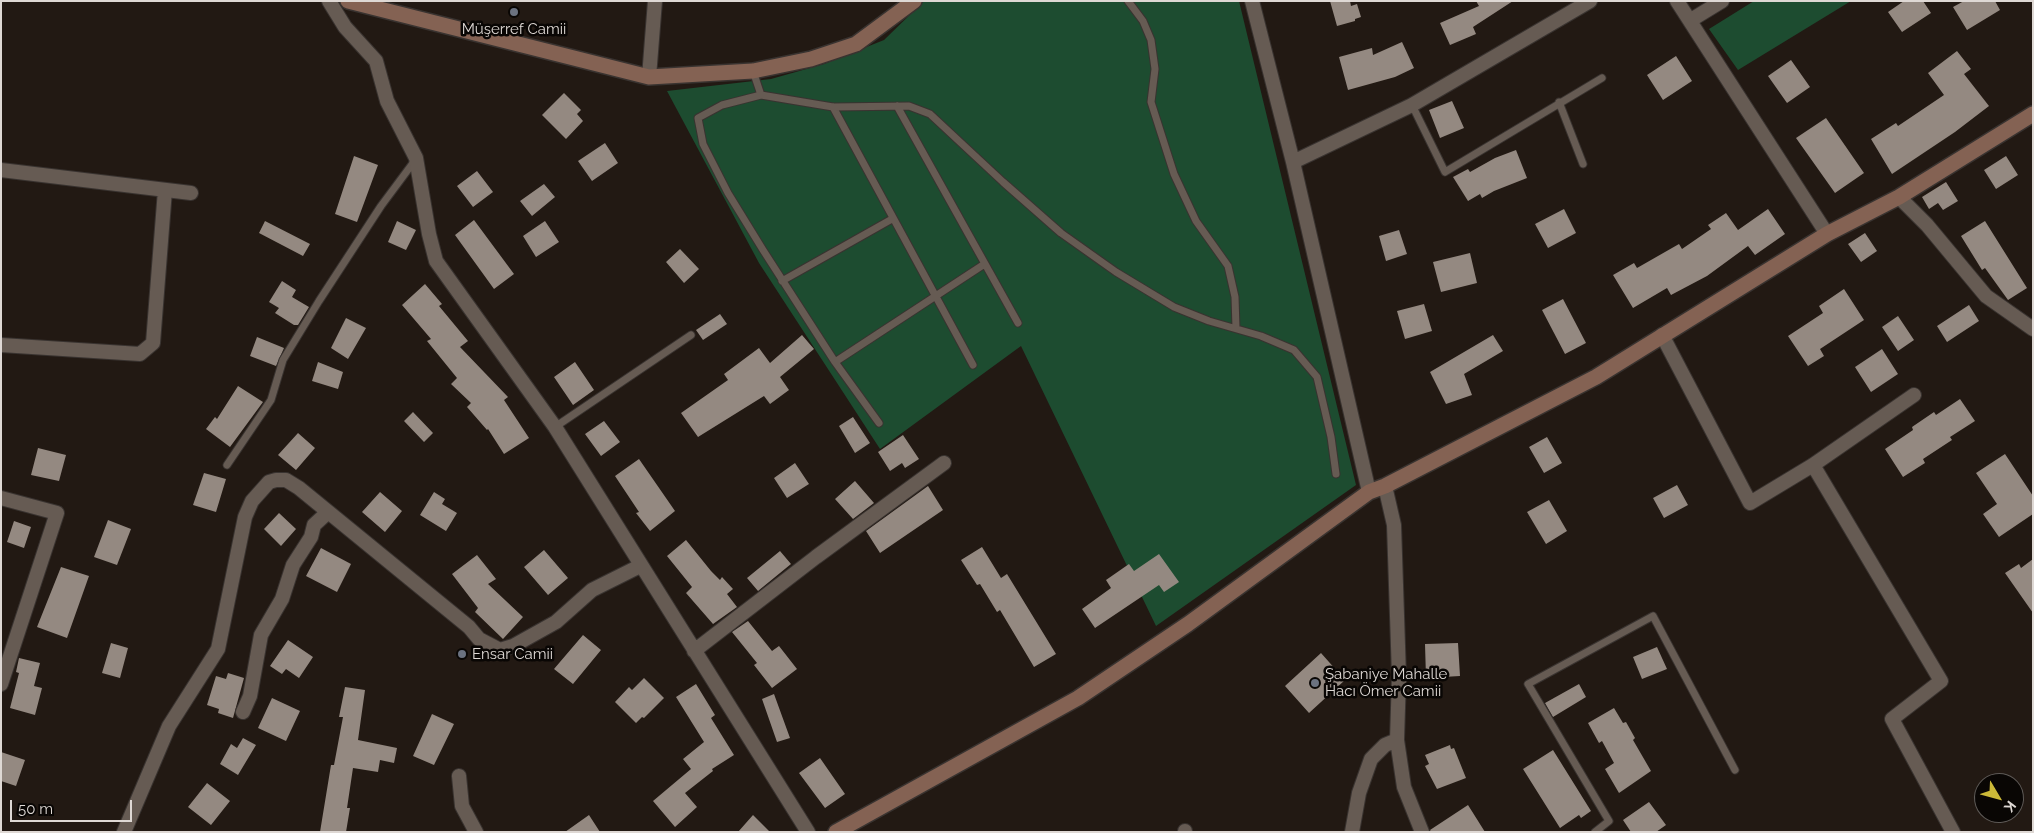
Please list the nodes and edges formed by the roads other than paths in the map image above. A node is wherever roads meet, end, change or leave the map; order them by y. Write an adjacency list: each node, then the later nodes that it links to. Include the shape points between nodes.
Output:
1 (329, 1): 20 (street, via 345,27 376,61 387,101)
2 (348, 1): 12 (street)
3 (655, 1): 12 (street)
4 (914, 1): 11 (street, via 856,44 811,59)
5 (1128, 1): 33 (lane, via 1144,21 1150,40 1154,69 1151,102 1174,174 1196,221 1228,266 1235,297)
6 (1252, 1): 21 (street)
7 (1590, 1): 16 (street)
8 (1677, 1): 10 (street)
9 (1722, 1): 10 (street)
10 (1691, 20): 28 (street)
11 (753, 71): 12 (street); 14 (lane)
12 (649, 77)
13 (1602, 78): 15 (lane)
14 (761, 95): 18 (lane); 30 (lane, via 722,105 698,118 703,144 728,193)
15 (1559, 102): 16 (lane, via 1445,172); 22 (lane)
16 (1412, 105): 21 (street)
17 (897, 106): 18 (lane); 29 (lane, via 918,139 936,179); 33 (lane, via 909,106 930,114 1054,226 1116,272 1174,307)
18 (833, 107): 27 (lane)
19 (2033, 114): 26 (street)
20 (416, 158): 42 (street, via 436,261); 44 (lane, via 319,301 283,360 272,400)
21 (1293, 162): 48 (street)
22 (1583, 164)
23 (1, 170): 24 (street)
24 (166, 190): 25 (street); 37 (street, via 153,343 140,354)
25 (191, 194)
26 (1899, 197): 28 (street); 34 (street, via 1986,296)
27 (892, 220): 30 (lane); 31 (lane)
28 (1827, 234): 36 (street)
29 (984, 265): 31 (lane); 32 (lane)
30 (782, 281): 38 (lane)
31 (935, 297): 38 (lane); 39 (lane)
32 (1018, 323)
33 (1236, 328): 46 (lane, via 1294,350 1317,377)
34 (2033, 329)
35 (691, 334): 42 (lane)
36 (1662, 335): 45 (street, via 1750,503); 47 (street, via 1596,377)
37 (1, 345)
38 (835, 362): 41 (lane)
39 (973, 365)
40 (1914, 395): 45 (street)
41 (879, 423)
42 (554, 427): 51 (street)
43 (944, 463): 52 (street)
44 (227, 465)
45 (1813, 465): 65 (street, via 1941,681 1892,719)
46 (1336, 474)
47 (1385, 486): 48 (street); 55 (street, via 1394,524 1399,676)
48 (1369, 492): 61 (street, via 1188,624 1078,698)
49 (1, 498): 53 (street, via 57,513)
50 (327, 513): 51 (street, via 480,639 500,650 556,622 592,590); 54 (street, via 314,525 293,565 282,599 261,635 250,696); 58 (street, via 286,480 270,482 252,501 245,517 218,650 169,726)
51 (640, 566): 52 (street)
52 (694, 651): 60 (street)
53 (1, 684)
54 (243, 712)
55 (1397, 740): 62 (street, via 1385,745 1371,759 1359,793); 63 (street, via 1404,787)
56 (1736, 770): 64 (lane, via 1653,616 1528,684 1609,821)
57 (459, 776): 59 (street, via 462,806)
58 (124, 832)
59 (476, 832)
60 (808, 832)
61 (836, 832)
62 (1352, 832)
63 (1422, 832)
64 (1595, 832)
65 (1953, 832)

